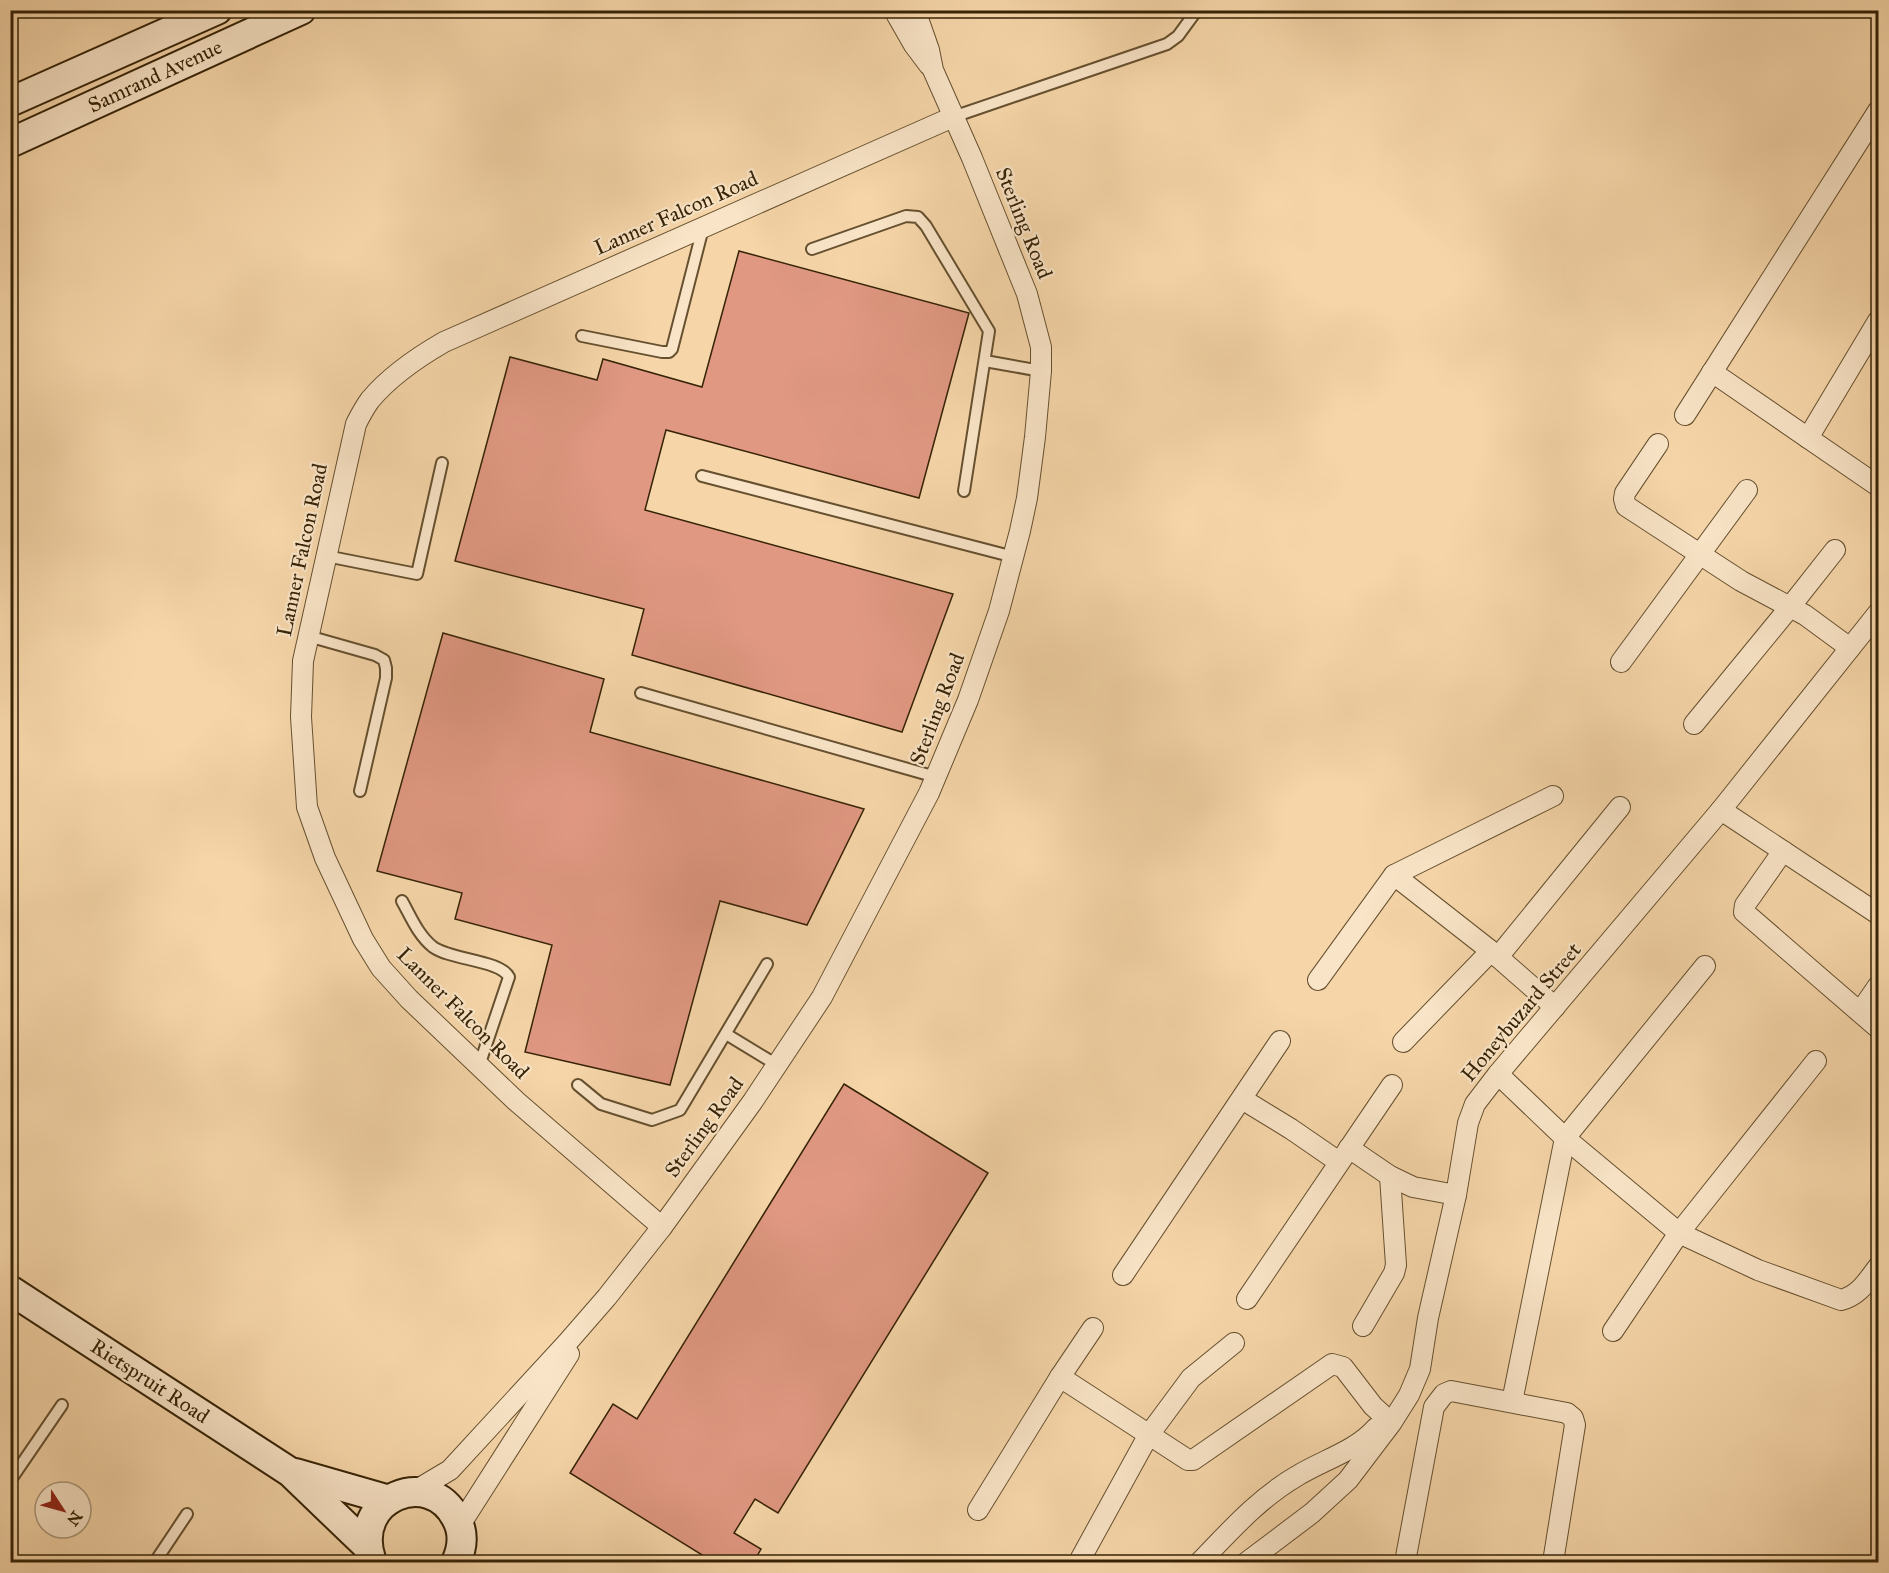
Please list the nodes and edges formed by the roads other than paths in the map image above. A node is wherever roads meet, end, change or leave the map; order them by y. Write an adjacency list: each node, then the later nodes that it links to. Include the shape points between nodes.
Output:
1 (217, 10): 7 (street, Samrand Avenue)
2 (301, 10): 10 (street, Samrand Avenue)
3 (894, 10): 6 (street, Sterling Road)
4 (915, 10): 6 (street, Sterling Road)
5 (1197, 10): 9 (lane, via 1167,44)
6 (933, 69): 9 (street, Sterling Road)
7 (10, 102)
8 (1878, 111): 17 (street)
9 (953, 117): 11 (street, Lanner Falcon Road); 16 (street, Sterling Road, via 1027,294 1041,347)
10 (10, 143)
11 (703, 228): 14 (lane, via 672,349 662,352); 27 (street, Lanner Falcon Road, via 444,342 391,379 370,400 356,424)
12 (812, 249): 15 (lane, via 906,216 918,217 986,324 989,339)
13 (1878, 321): 19 (street)
14 (582, 336)
15 (985, 361): 16 (lane); 25 (lane)
16 (1041, 371): 29 (street, Sterling Road, via 1027,498)
17 (1712, 372): 18 (street); 19 (street)
18 (1685, 415)
19 (1808, 438): 23 (street)
20 (1658, 444): 28 (street, via 1625,493 1625,503)
21 (442, 463): 27 (lane, via 417,574)
22 (702, 476): 29 (lane)
23 (1878, 486)
24 (1747, 490): 28 (street)
25 (964, 491)
26 (1835, 550): 30 (street)
27 (326, 555): 32 (street, Lanner Falcon Road)
28 (1701, 555): 30 (street); 34 (street)
29 (1014, 557): 37 (street, Sterling Road, via 968,700)
30 (1791, 607): 33 (street); 36 (street)
31 (1878, 613): 33 (street, Honeybuzard Street)
32 (308, 636): 38 (lane, via 384,660 386,678); 59 (street, Lanner Falcon Road, via 301,717 307,807 325,858 381,968)
33 (1850, 648): 41 (street, Honeybuzard Street)
34 (1621, 662)
35 (641, 693): 37 (lane)
36 (1694, 724)
37 (936, 777): 58 (street, Sterling Road, via 827,987)
38 (360, 791)
39 (1553, 796): 43 (street)
40 (1620, 807): 46 (street)
41 (1721, 810): 42 (street); 51 (street, Honeybuzard Street)
42 (1783, 851): 45 (street); 52 (street, via 1744,912)
43 (1394, 875): 46 (street); 49 (street)
44 (402, 901): 59 (lane, via 421,935 433,947 502,969 509,977)
45 (1878, 914)
46 (1495, 954): 51 (street); 56 (street)
47 (767, 964): 54 (lane)
48 (1705, 966): 64 (street)
49 (1318, 980)
50 (1878, 986): 52 (street)
51 (1555, 1007): 60 (street, Honeybuzard Street)
52 (1860, 1012): 53 (street)
53 (1878, 1028)
54 (726, 1034): 58 (lane); 62 (lane, via 680,1110 652,1120 601,1104)
55 (1280, 1041): 63 (street)
56 (1403, 1042)
57 (1816, 1061): 69 (street)
58 (777, 1065): 68 (street, Sterling Road)
59 (479, 1066): 68 (street, Lanner Falcon Road)
60 (1498, 1074): 64 (street); 67 (street, Honeybuzard Street, via 1475,1104 1468,1123)
61 (1392, 1084): 65 (street)
62 (578, 1085)
63 (1242, 1099): 65 (street); 71 (street)
64 (1565, 1138): 69 (street); 81 (street)
65 (1344, 1155): 66 (street); 74 (street)
66 (1390, 1176): 67 (street, via 1413,1187); 76 (street, via 1396,1265)
67 (1456, 1195): 75 (street, Honeybuzard Street)
68 (662, 1227): 73 (street, Sterling Road)
69 (1679, 1233): 70 (street, via 1758,1270 1841,1300 1860,1290); 78 (street)
70 (1878, 1267)
71 (1123, 1275)
72 (10, 1290): 85 (street, Rietspruit Road)
73 (607, 1297): 87 (street, Sterling Road, via 450,1470); 90 (street, Sterling Road)
74 (1247, 1299)
75 (1428, 1318): 83 (street, Honeybuzard Street, via 1412,1369); 96 (street, Honeybuzard Street, via 1420,1369 1392,1422 1335,1493)
76 (1363, 1326)
77 (1093, 1328): 80 (street)
78 (1613, 1331)
79 (1234, 1343): 84 (street, via 1186,1383)
80 (1059, 1377): 84 (street); 88 (street)
81 (1512, 1402): 97 (street, via 1451,1391 1438,1399); 98 (street, via 1568,1413 1575,1425)
82 (62, 1405): 86 (lane)
83 (1385, 1417): 84 (street, via 1343,1367 1332,1364 1193,1460 1184,1459); 95 (street, Honeybuzard Street, via 1353,1447 1297,1475 1264,1499)
84 (1148, 1436): 92 (street)
85 (290, 1472): 87 (street, Rietspruit Road); 91 (street, Rietspruit Road)
86 (10, 1481)
87 (401, 1496): 90 (street, Rietspruit Road, via 428,1494 442,1501 453,1511); 91 (street, via 374,1515 367,1535)
88 (978, 1510)
89 (187, 1514): 93 (lane)
90 (459, 1542): 94 (street)
91 (371, 1558)
92 (1082, 1558)
93 (155, 1563)
94 (476, 1563)
95 (1200, 1563)
96 (1247, 1563)
97 (1405, 1563)
98 (1553, 1563)

